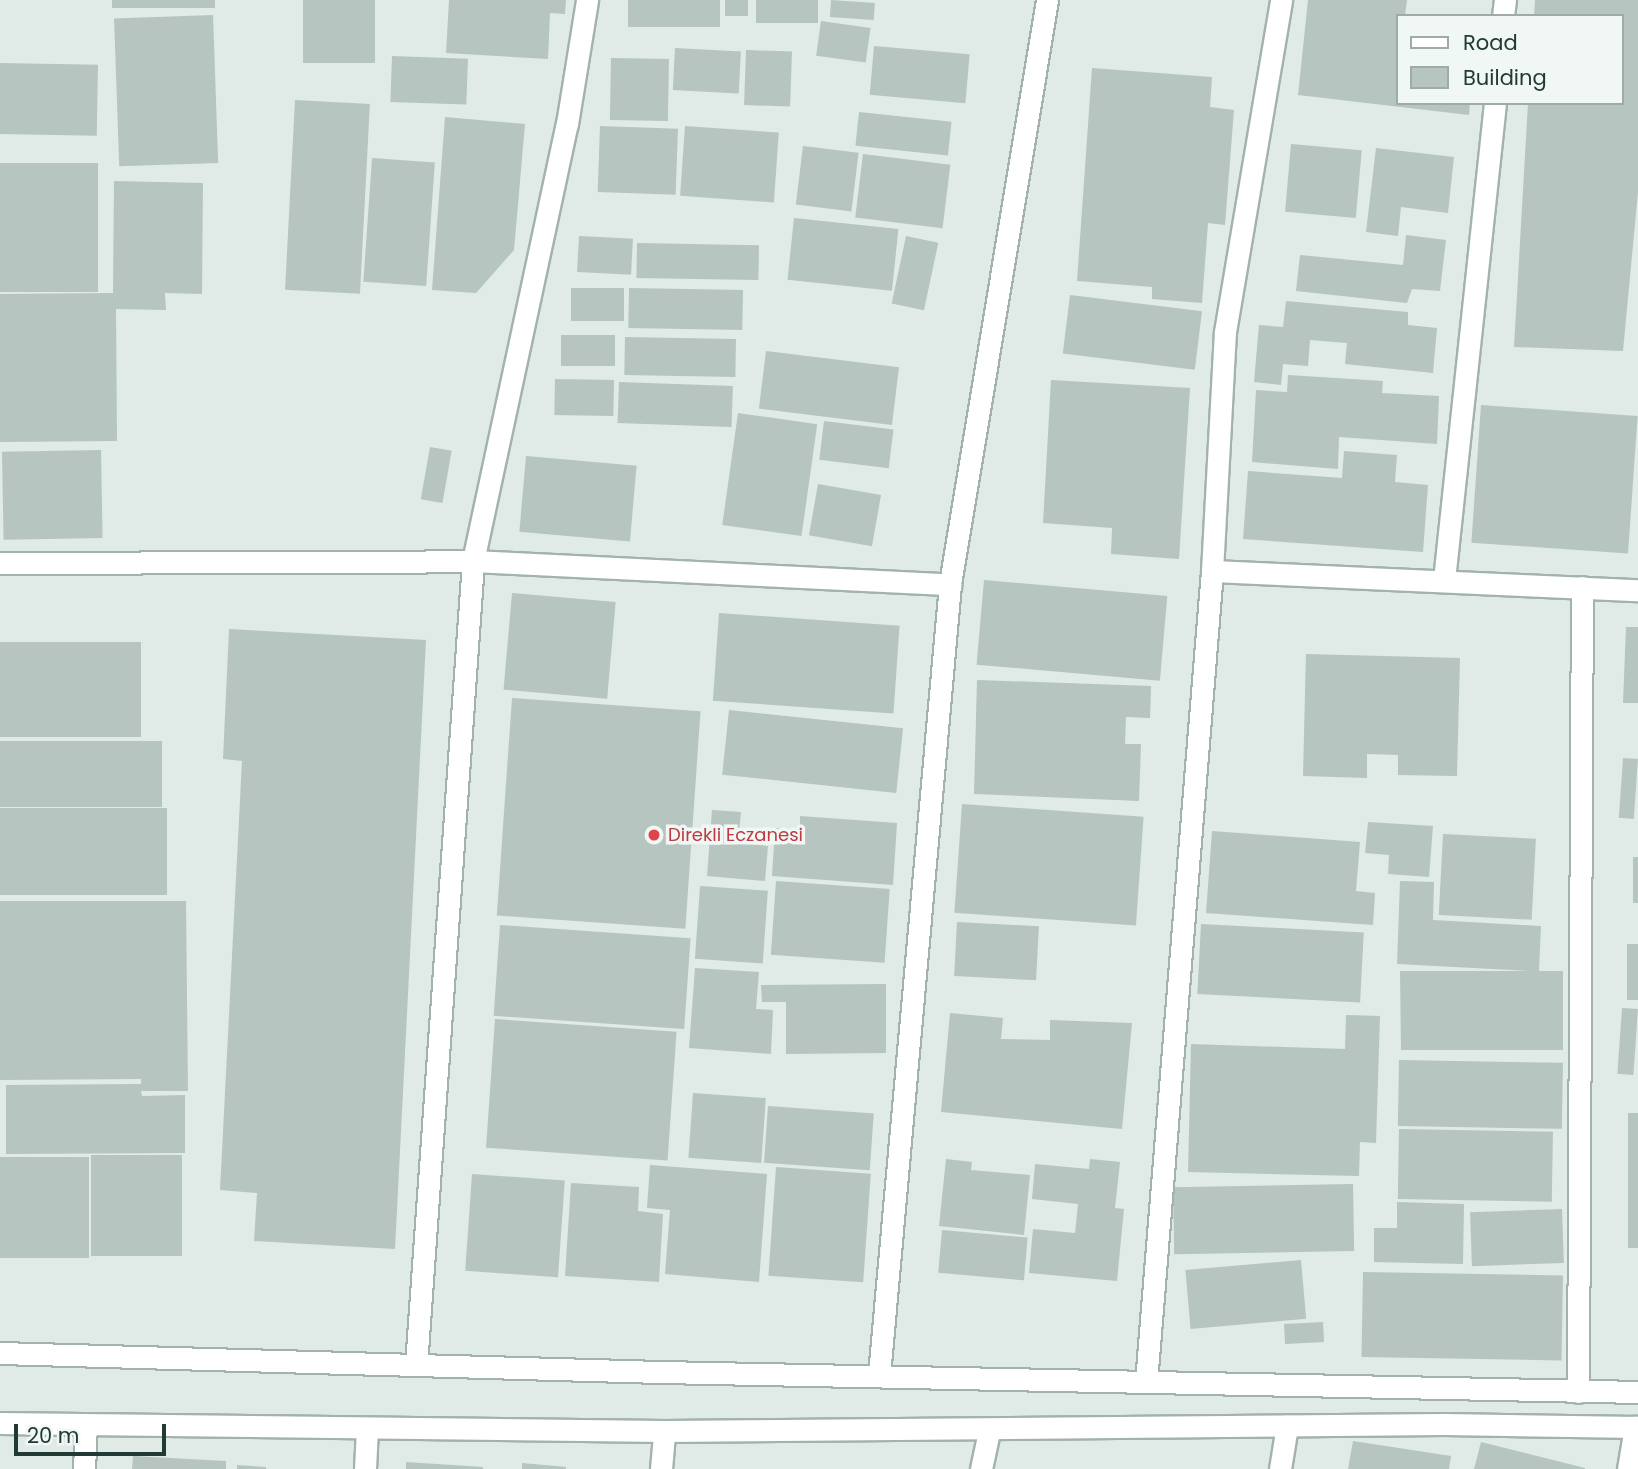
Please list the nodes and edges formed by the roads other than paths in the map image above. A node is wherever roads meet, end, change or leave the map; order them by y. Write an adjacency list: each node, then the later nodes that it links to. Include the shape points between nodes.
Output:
1 (587, 0): 5 (street, via 567,124)
2 (1047, 0): 9 (street)
3 (1281, 0): 7 (street, via 1226,332)
4 (1495, 105): 8 (street)
5 (473, 561): 6 (street); 9 (street); 13 (street)
6 (0, 563)
7 (1212, 571): 8 (street); 15 (street)
8 (1444, 580): 10 (street)
9 (950, 584): 14 (street)
10 (1582, 587): 11 (street); 16 (street)
11 (1638, 590)
12 (0, 1353): 13 (street)
13 (416, 1365): 14 (street)
14 (879, 1375): 15 (street)
15 (1146, 1382): 16 (street)
16 (1578, 1392): 17 (street)
17 (1638, 1392)
18 (0, 1423): 19 (street)
19 (86, 1425): 22 (street); 25 (street)
20 (1287, 1426): 21 (street); 23 (street); 29 (street)
21 (1637, 1427): 30 (street)
22 (367, 1428): 24 (street); 26 (street)
23 (989, 1430): 24 (street); 28 (street)
24 (664, 1431): 27 (street)
25 (84, 1469)
26 (365, 1469)
27 (661, 1469)
28 (981, 1469)
29 (1280, 1469)
30 (1628, 1469)

